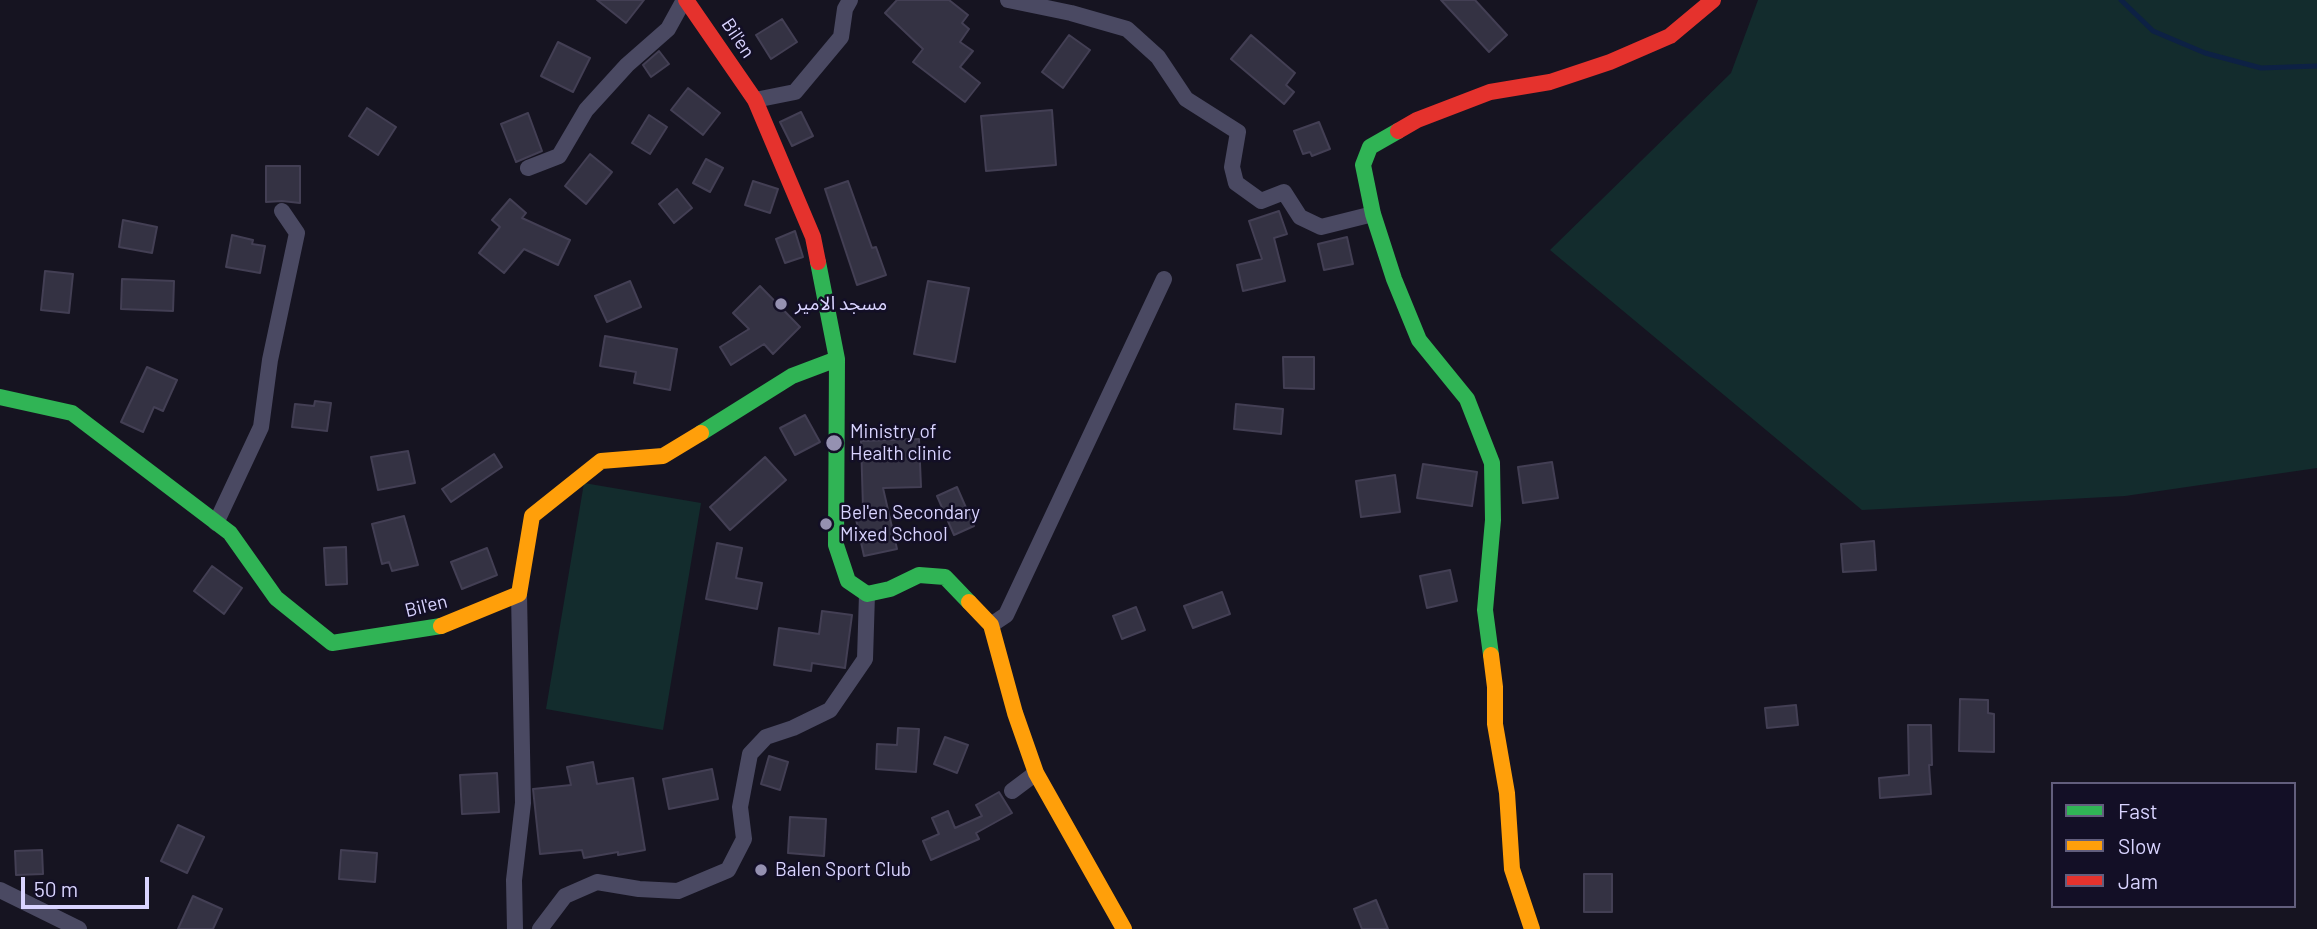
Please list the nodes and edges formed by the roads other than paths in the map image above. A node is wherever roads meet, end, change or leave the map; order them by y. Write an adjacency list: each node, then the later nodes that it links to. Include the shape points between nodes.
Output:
1 (685, 0): 5 (street, Bil'en); 6 (street, via 668,29 626,65 586,110 559,156)
2 (850, 0): 5 (street, via 841,37 795,92)
3 (1008, 0): 8 (street, via 1128,29 1158,57 1186,99 1238,132 1231,167 1236,183 1261,201 1284,192 1300,217 1321,227)
4 (1713, 0): 8 (street, via 1670,36 1610,62 1550,82 1490,92 1417,120 1370,147 1363,165)
5 (755, 100): 10 (street, Bil'en, via 813,237)
6 (528, 168)
7 (282, 211): 12 (street, via 297,233 261,427)
8 (1373, 214): 23 (street, via 1419,340 1467,399 1492,463 1493,520 1485,610 1496,687 1495,724 1507,793 1511,869)
9 (1164, 279): 15 (street, via 1006,615)
10 (837, 359): 13 (street, via 792,376 663,456 601,461 531,516); 14 (street, Bil'en, via 836,545 848,581)
11 (0, 397): 12 (street, Bil'en, via 72,413)
12 (216, 523): 13 (street, Bil'en, via 230,533 276,598 332,643 436,628)
13 (519, 594): 20 (street, via 523,803 513,880)
14 (867, 594): 15 (street, via 919,575 945,577); 21 (street, via 865,659 830,710 766,737 750,754 740,807 744,839 728,870 678,891 597,881 565,896)
15 (990, 625): 16 (street)
16 (1036, 773): 17 (street); 22 (street)
17 (1012, 791)
18 (0, 890): 19 (street)
19 (79, 929)
20 (514, 929)
21 (540, 929)
22 (1124, 929)
23 (1532, 929)

